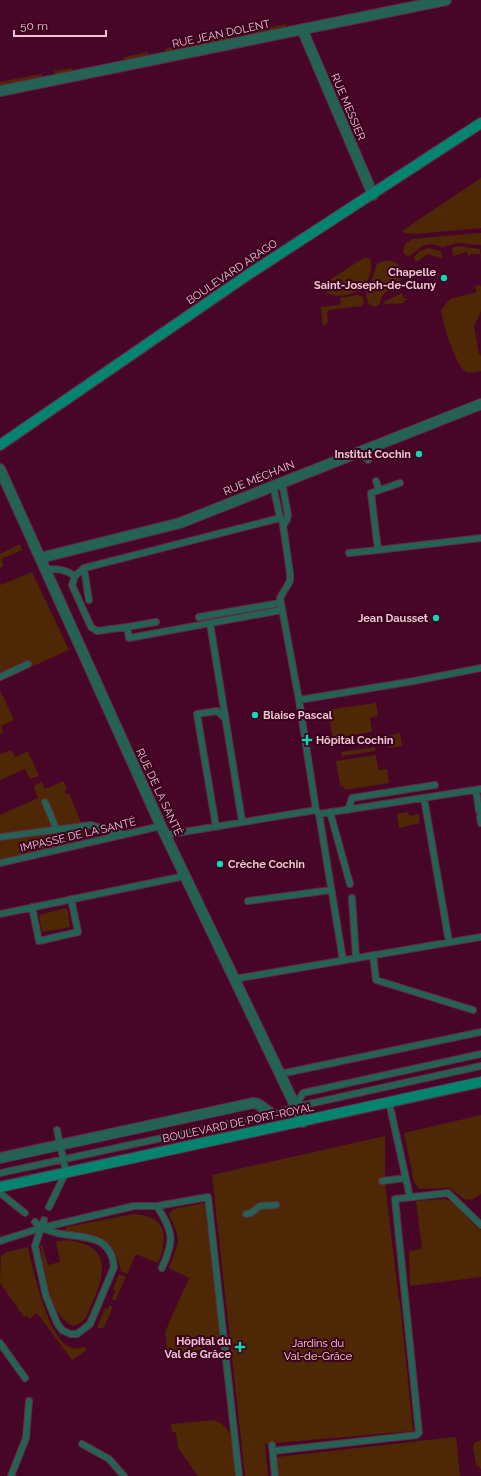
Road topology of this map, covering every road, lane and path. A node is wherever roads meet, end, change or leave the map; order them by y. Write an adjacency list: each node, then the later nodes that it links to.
1 (446, 0): 2 (street, RUE JEAN DOLENT)
2 (302, 29): 3 (street, RUE JEAN DOLENT); 5 (street, RUE MESSIER)
3 (0, 91)
4 (481, 123): 5 (main road, BOULEVARD ARAGO)
5 (373, 195): 7 (main road, BOULEVARD ARAGO)
6 (481, 404): 8 (street, RUE MÉCHAIN)
7 (0, 445)
8 (364, 450): 9 (lane); 13 (street, RUE MÉCHAIN)
9 (368, 460)
10 (0, 469): 20 (street, RUE DE LA SANTÉ)
11 (376, 481): 14 (lane)
12 (400, 483): 14 (lane)
13 (277, 484): 15 (lane); 16 (lane); 20 (street, RUE MÉCHAIN)
14 (379, 490): 18 (lane)
15 (280, 518): 16 (lane); 21 (lane)
16 (283, 525): 25 (lane)
17 (481, 538): 18 (lane)
18 (378, 550): 19 (lane)
19 (349, 553)
20 (40, 558): 22 (street, RUE DE LA SANTÉ)
21 (84, 568): 23 (lane); 24 (lane)
22 (45, 569): 23 (lane); 47 (street, RUE DE LA SANTÉ)
23 (75, 576): 30 (lane)
24 (90, 600)
25 (280, 603): 26 (lane); 27 (lane)
26 (282, 610): 29 (lane); 34 (lane)
27 (199, 617)
28 (156, 622): 30 (lane)
29 (210, 623): 30 (lane); 35 (lane)
30 (127, 627)
31 (28, 664): 33 (lane)
32 (481, 668): 34 (lane)
33 (0, 677)
34 (299, 700): 41 (lane)
35 (226, 718): 44 (lane); 45 (lane)
36 (435, 785): 40 (lane)
37 (478, 790): 38 (lane, IMPASSE DE LA SANTÉ); 43 (lane)
38 (424, 798): 40 (lane, IMPASSE DE LA SANTÉ); 60 (lane)
39 (45, 802): 46 (lane)
40 (348, 810): 42 (lane, IMPASSE DE LA SANTÉ)
41 (318, 812): 42 (lane, IMPASSE DE LA SANTÉ); 44 (lane, IMPASSE DE LA SANTÉ); 53 (lane)
42 (330, 812): 52 (lane)
43 (480, 817)
44 (242, 821): 45 (lane, IMPASSE DE LA SANTÉ)
45 (216, 827): 47 (lane, IMPASSE DE LA SANTÉ)
46 (57, 830): 48 (lane); 49 (lane)
47 (163, 831): 48 (lane, IMPASSE DE LA SANTÉ); 51 (street, RUE DE LA SANTÉ)
48 (124, 834): 50 (lane, IMPASSE DE LA SANTÉ)
49 (0, 838)
50 (0, 863)
51 (185, 876): 55 (lane); 64 (street, RUE DE LA SANTÉ)
52 (350, 884)
53 (331, 890): 56 (lane); 63 (lane)
54 (352, 898): 62 (lane)
55 (71, 899): 57 (lane); 57 (lane)
56 (248, 901)
57 (32, 908): 58 (lane)
58 (0, 914)
59 (481, 937): 60 (lane)
60 (449, 942): 61 (lane)
61 (373, 955): 62 (lane); 65 (lane)
62 (356, 958): 63 (lane)
63 (342, 960): 64 (lane)
64 (234, 979): 69 (street, RUE DE LA SANTÉ)
65 (473, 1010)
66 (481, 1032): 69 (lane)
67 (481, 1054): 72 (lane, BOULEVARD DE PORT-ROYAL)
68 (481, 1066): 72 (lane, BOULEVARD DE PORT-ROYAL)
69 (280, 1074): 72 (street, RUE DE LA SANTÉ)
70 (481, 1082): 71 (main road, BOULEVARD DE PORT-ROYAL)
71 (389, 1102): 74 (main road, BOULEVARD DE PORT-ROYAL); 81 (lane)
72 (295, 1106): 73 (lane, BOULEVARD DE PORT-ROYAL); 74 (street, RUE DE LA SANTÉ)
73 (272, 1114): 76 (street, BOULEVARD DE PORT-ROYAL); 78 (lane, BOULEVARD DE PORT-ROYAL)
74 (303, 1122): 79 (main road, BOULEVARD DE PORT-ROYAL)
75 (57, 1130): 76 (lane)
76 (60, 1145): 77 (street, BOULEVARD DE PORT-ROYAL); 78 (lane)
77 (0, 1158)
78 (63, 1159): 79 (lane); 80 (lane, BOULEVARD DE PORT-ROYAL)
79 (66, 1172): 83 (main road, BOULEVARD DE PORT-ROYAL); 88 (lane)
80 (0, 1173)
81 (405, 1178): 82 (lane); 85 (lane)
82 (382, 1180)
83 (0, 1186)
84 (0, 1193): 89 (lane)
85 (410, 1197): 93 (lane); 104 (lane)
86 (276, 1205): 90 (lane)
87 (157, 1206): 94 (lane); 96 (lane); 103 (lane)
88 (49, 1207)
89 (25, 1213)
90 (246, 1214)
91 (44, 1220): 94 (lane)
92 (35, 1222): 94 (lane)
93 (481, 1225)
94 (41, 1228): 94 (lane); 95 (lane)
95 (0, 1241)
96 (162, 1268)
97 (0, 1343): 98 (lane)
98 (25, 1378)
99 (29, 1401): 101 (lane)
100 (82, 1444): 102 (lane)
101 (11, 1476)
102 (124, 1476)
103 (239, 1476)
104 (275, 1476)

